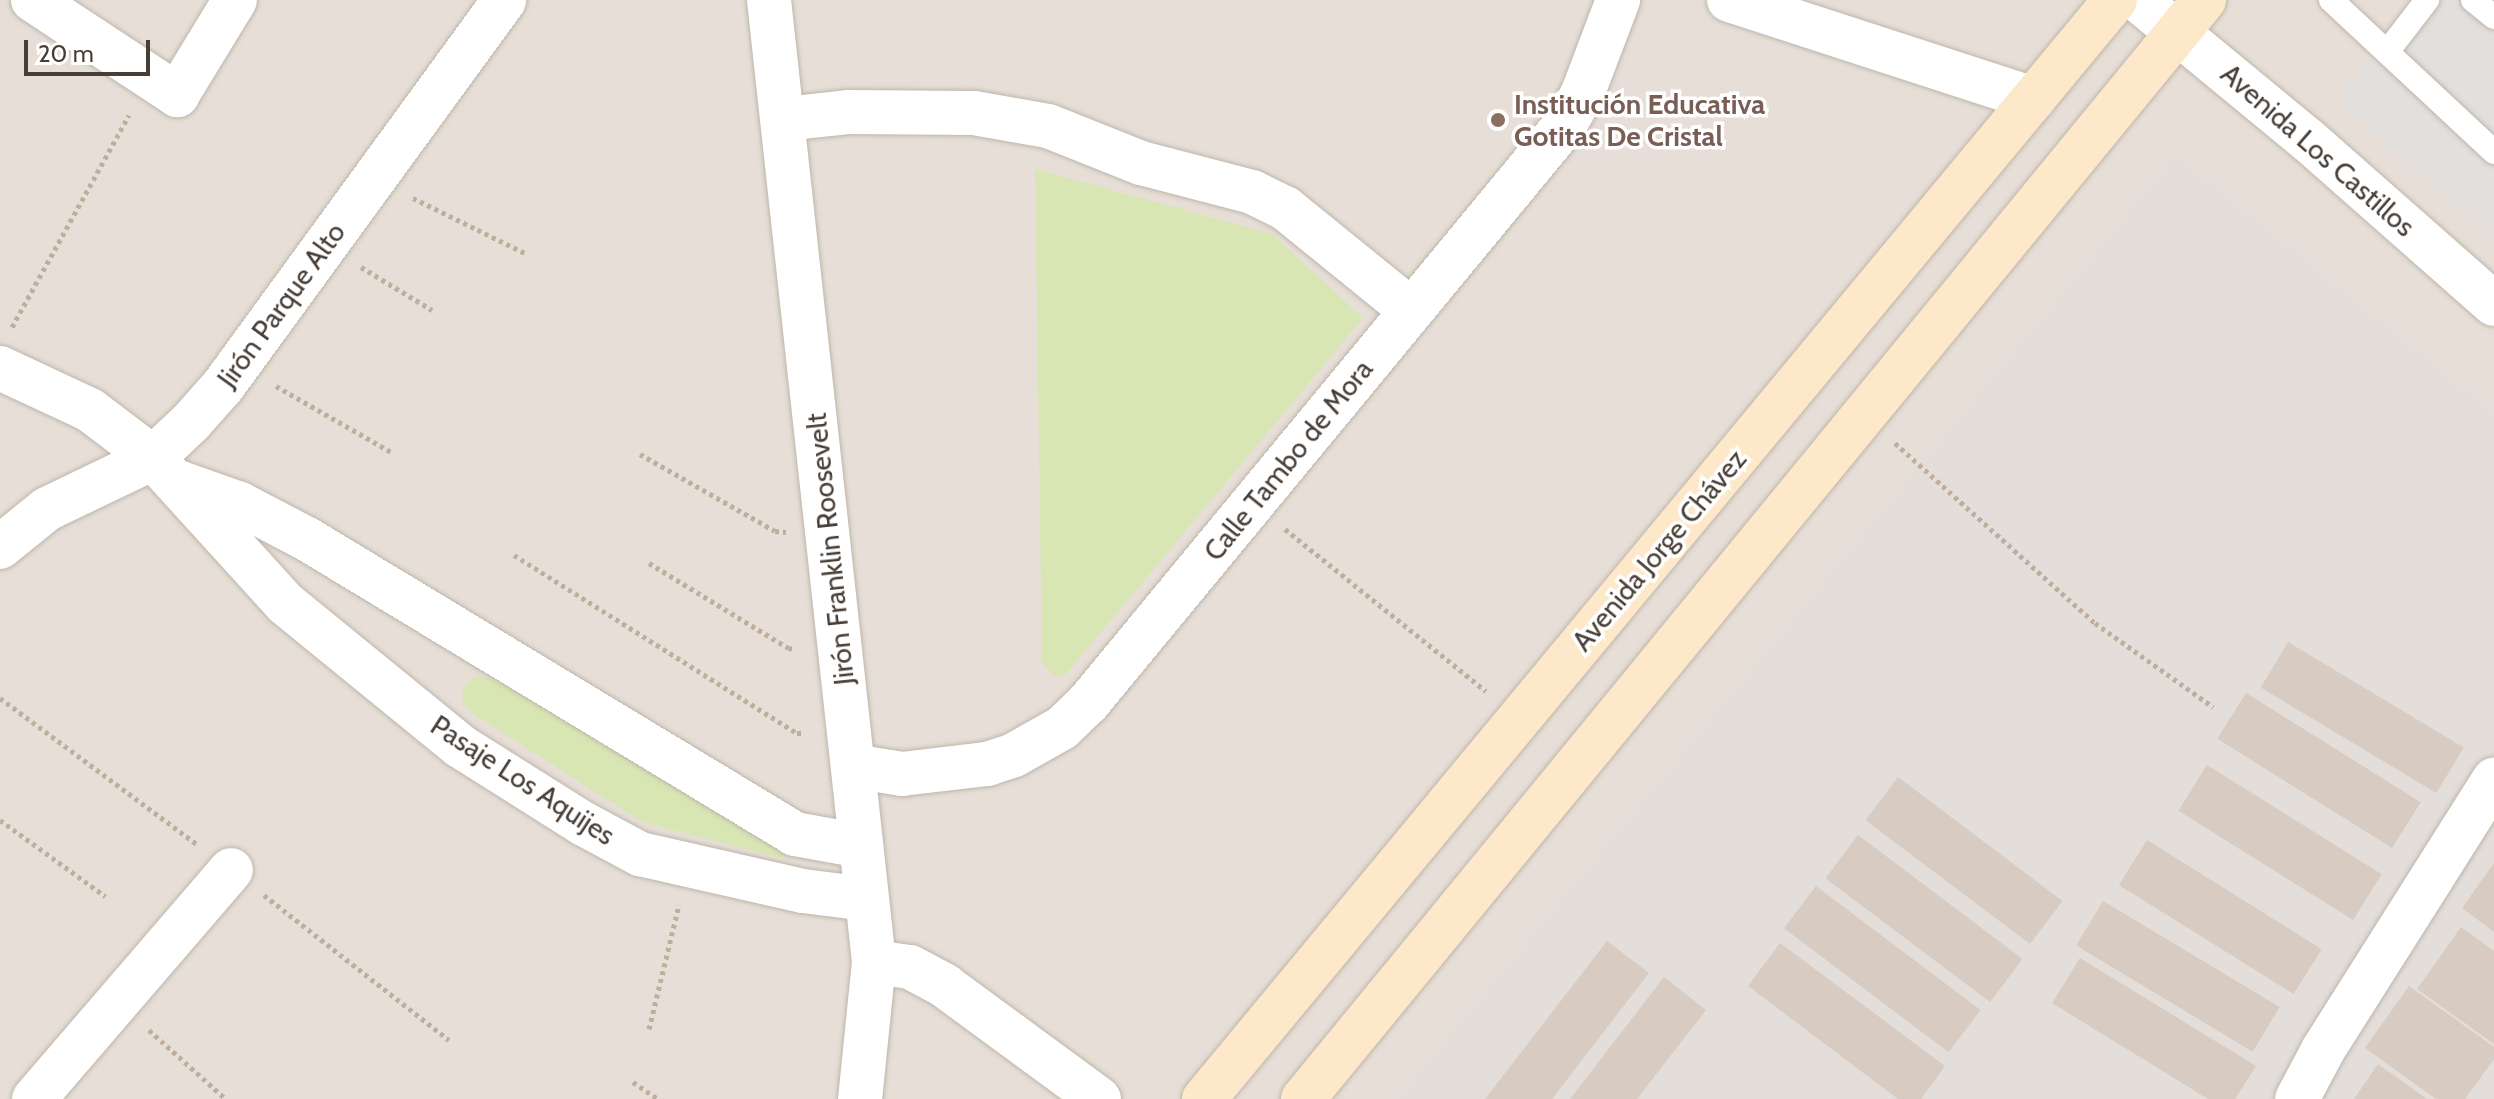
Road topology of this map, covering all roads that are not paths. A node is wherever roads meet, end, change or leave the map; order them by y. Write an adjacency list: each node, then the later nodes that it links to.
1 (33, 0): 2 (street)
2 (235, 0)
3 (504, 0): 21 (street, Jirón Parque Alto)
4 (769, 0): 16 (street, Jirón Franklin Roosevelt)
5 (1618, 0): 19 (street, Calle Tambo de Mora)
6 (1729, 0): 15 (street)
7 (2115, 0): 15 (main road, Avenida Jorge Chávez)
8 (2138, 0): 12 (street, Avenida Los Castillos)
9 (2331, 0): 14 (lane)
10 (2427, 0): 14 (lane)
11 (2473, 0): 13 (lane)
12 (2192, 15): 18 (street, Avenida Los Castillos); 33 (main road)
13 (2494, 17)
14 (2387, 52): 17 (lane)
15 (2033, 99): 32 (main road, Avenida Jorge Chávez)
16 (784, 119): 19 (street); 23 (street, Jirón Franklin Roosevelt)
17 (2494, 152)
18 (2494, 304)
19 (1411, 310): 23 (street, Calle Tambo de Mora)
20 (4, 352): 21 (street, Pasaje Los Aquijes)
21 (162, 469): 22 (street, Jirón Parque Alto); 25 (street, Pasaje Los Aquijes); 27 (street, Pasaje Los Aquijes)
22 (0, 547)
23 (851, 751): 25 (street, Jirón Franklin Roosevelt)
24 (2494, 780): 34 (street)
25 (861, 846): 27 (street, Jirón Franklin Roosevelt)
26 (231, 870): 29 (street)
27 (866, 899): 28 (street, Jirón Franklin Roosevelt)
28 (874, 962): 30 (street, Jirón Franklin Roosevelt); 31 (street)
29 (34, 1099)
30 (860, 1099)
31 (1099, 1099)
32 (1204, 1099)
33 (1303, 1099)
34 (2297, 1099)

